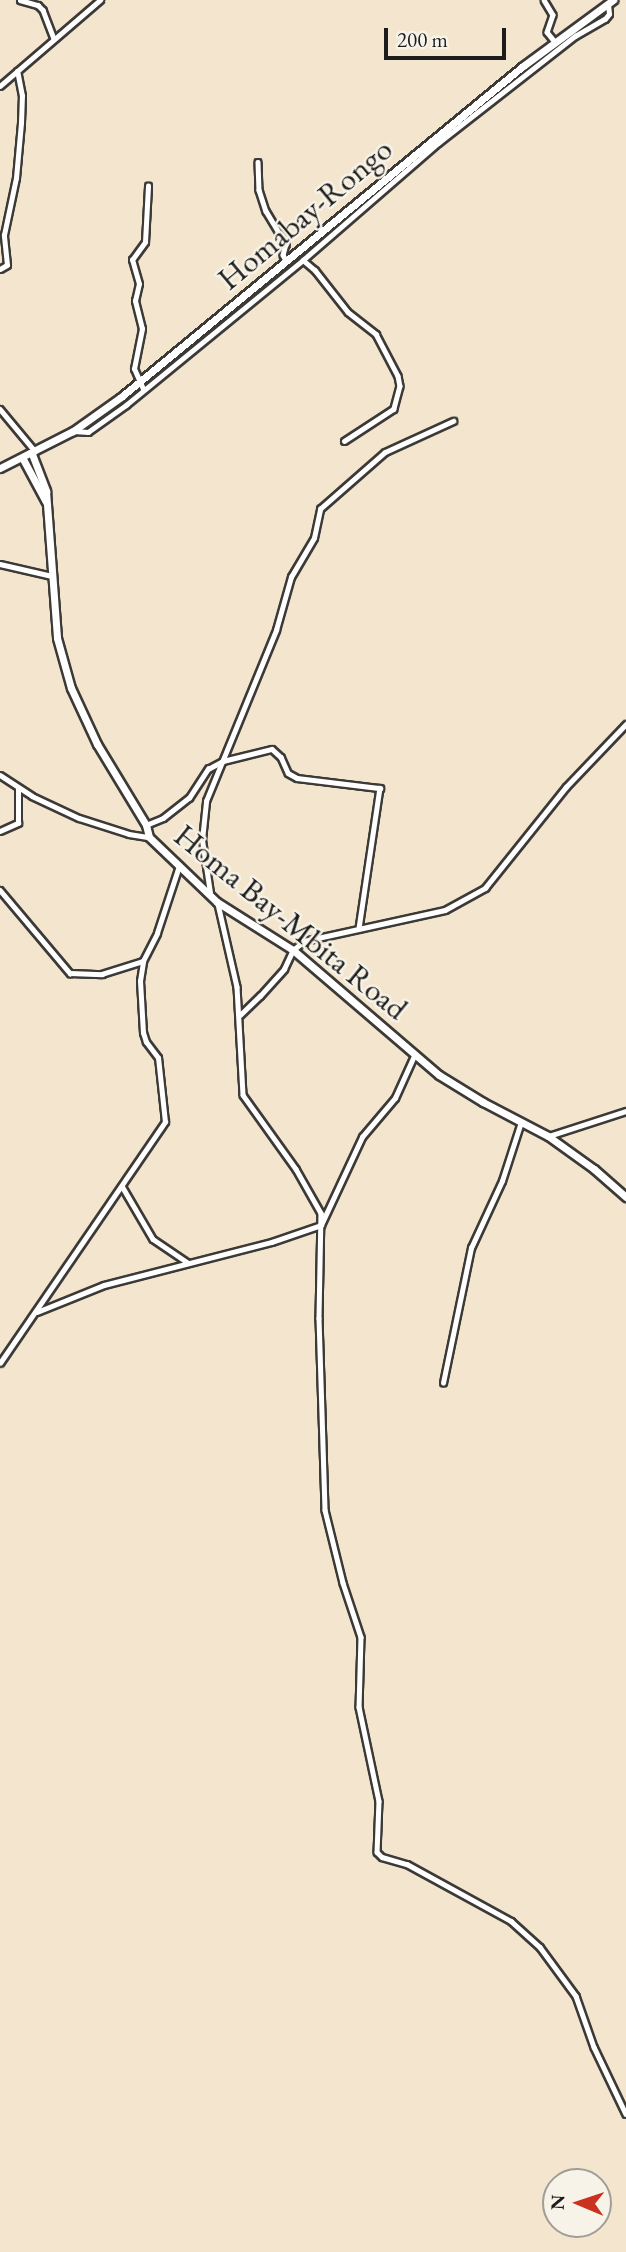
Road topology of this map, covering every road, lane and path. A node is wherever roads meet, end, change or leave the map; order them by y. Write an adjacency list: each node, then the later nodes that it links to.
1 (20, 0): 5 (street)
2 (100, 0): 5 (street)
3 (544, 0): 6 (street)
4 (611, 2): 6 (highway, Homabay-Rongo); 9 (street)
5 (54, 38): 7 (street)
6 (555, 42): 9 (highway, Homabay-Rongo)
7 (18, 71): 8 (street); 14 (street)
8 (0, 86)
9 (482, 104): 12 (highway, Homabay-Rongo); 13 (street)
10 (258, 162): 12 (street)
11 (148, 186): 17 (street)
12 (286, 260): 15 (highway, Homabay-Rongo)
13 (303, 260): 16 (street); 20 (street)
14 (0, 269)
15 (212, 322): 16 (street); 17 (highway, Homabay-Rongo)
16 (218, 329): 17 (street)
17 (141, 386): 21 (highway, Homabay-Rongo)
18 (0, 408): 21 (street)
19 (453, 421): 28 (street)
20 (345, 441)
21 (34, 453): 22 (highway, Homabay-Rongo); 24 (highway, Homa Bay-Mbita Road)
22 (23, 459): 23 (highway, Homabay-Rongo); 24 (highway, Homa Bay-Mbita Road)
23 (0, 468)
24 (46, 503): 26 (highway, Homa Bay-Mbita Road)
25 (0, 564): 26 (street)
26 (52, 576): 31 (highway, Homa Bay-Mbita Road)
27 (626, 724): 38 (street)
28 (223, 761): 31 (street); 36 (street); 38 (street)
29 (0, 775): 30 (street)
30 (18, 788): 32 (street); 33 (street)
31 (146, 825): 33 (highway, Homa Bay-Mbita Road)
32 (0, 831)
33 (149, 837): 34 (highway, Homa Bay-Mbita Road)
34 (179, 866): 36 (highway, Homa Bay-Mbita Road); 40 (street)
35 (0, 890): 40 (street)
36 (210, 894): 37 (highway, Homa Bay-Mbita Road)
37 (217, 902): 39 (highway, Homa Bay-Mbita Road); 41 (street)
38 (359, 929): 39 (street)
39 (293, 950): 41 (street); 42 (highway, Homa Bay-Mbita Road)
40 (143, 961): 46 (street)
41 (239, 1016): 48 (street)
42 (414, 1056): 44 (highway, Homa Bay-Mbita Road); 48 (street)
43 (626, 1111): 45 (street)
44 (521, 1122): 45 (highway, Homa Bay-Mbita Road); 52 (street)
45 (548, 1136): 47 (highway, Homa Bay-Mbita Road)
46 (122, 1186): 49 (street); 50 (street)
47 (626, 1197)
48 (321, 1225): 49 (street); 53 (street)
49 (188, 1263): 50 (street)
50 (36, 1313): 51 (street)
51 (0, 1363)
52 (443, 1383)
53 (626, 2115)

